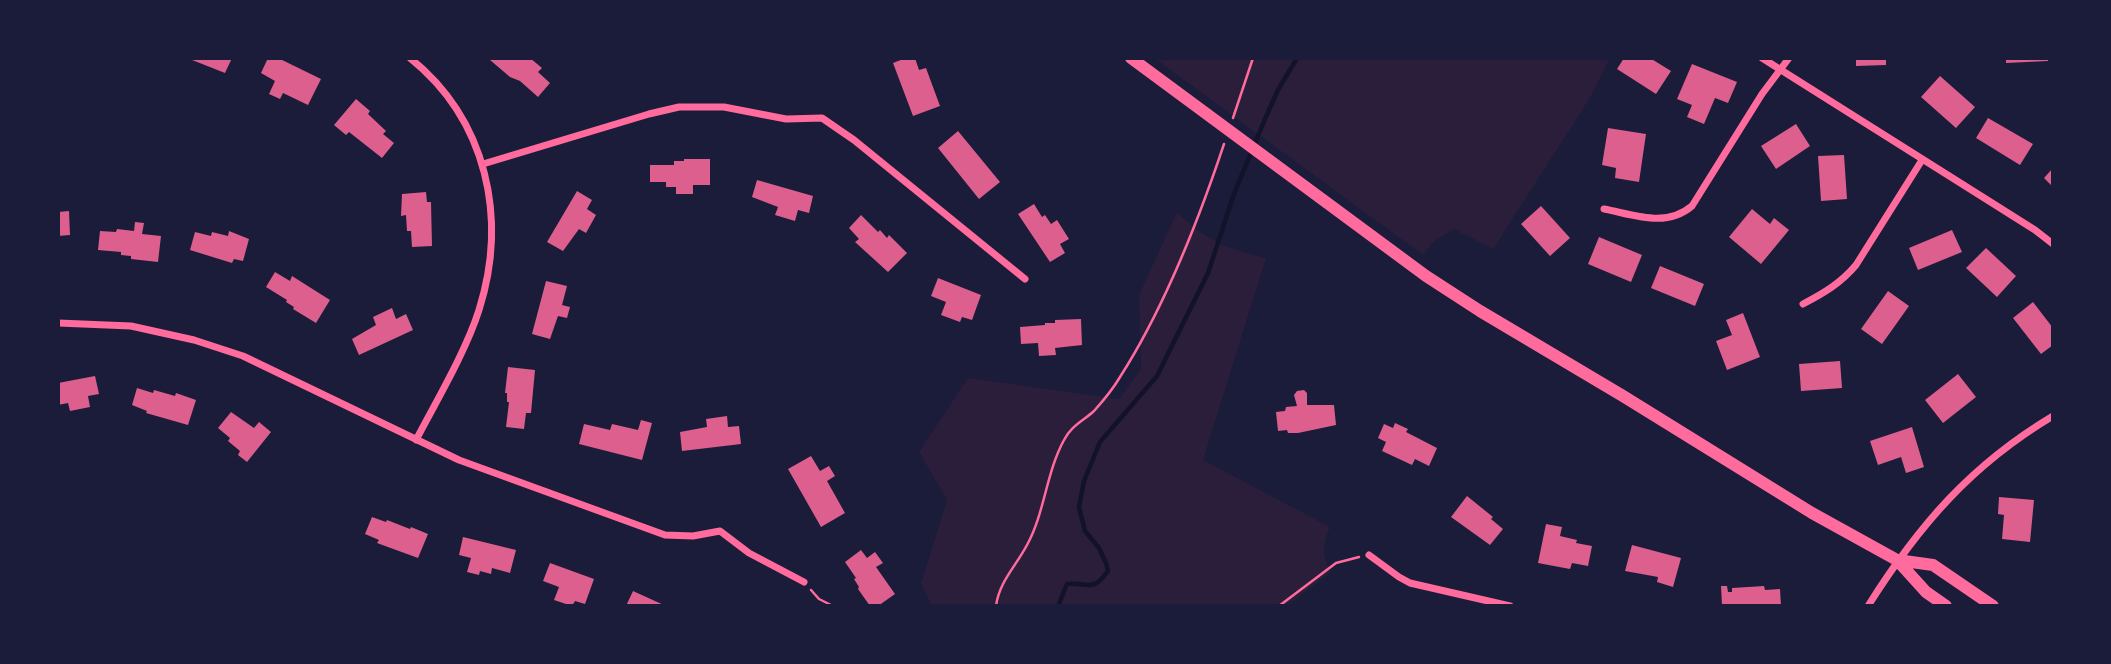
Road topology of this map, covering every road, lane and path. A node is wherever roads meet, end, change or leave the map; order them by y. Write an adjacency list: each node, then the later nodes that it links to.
1 (410, 58): 10 (street)
2 (1131, 58): 19 (main road)
3 (1253, 58): 7 (path)
4 (1762, 58): 6 (street)
5 (1789, 58): 6 (street)
6 (1780, 69): 9 (street); 11 (street)
7 (1233, 118)
8 (1225, 142): 22 (path)
9 (1922, 160): 12 (street); 14 (street)
10 (483, 164): 13 (street); 17 (street)
11 (1604, 209)
12 (2053, 244)
13 (1025, 279)
14 (1803, 304)
15 (58, 323): 17 (street)
16 (2053, 416): 19 (street)
17 (416, 440): 20 (street)
18 (1369, 555): 23 (path); 24 (street)
19 (1897, 560): 25 (street); 26 (main road); 27 (main road)
20 (804, 582): 21 (path)
21 (833, 606)
22 (996, 606)
23 (1279, 606)
24 (1510, 606)
25 (1868, 606)
26 (1946, 606)
27 (1993, 606)

